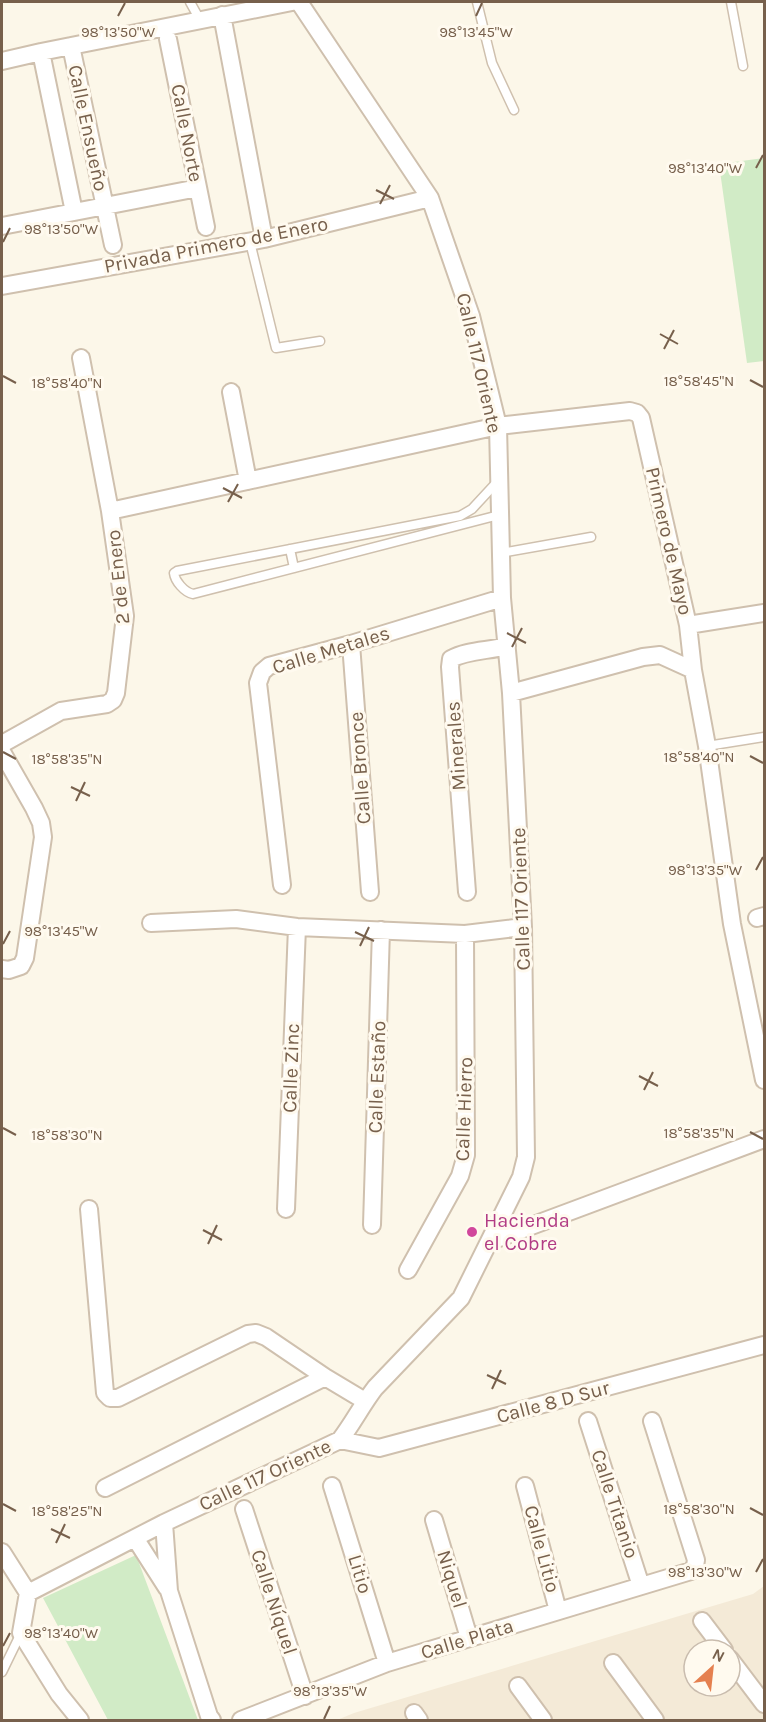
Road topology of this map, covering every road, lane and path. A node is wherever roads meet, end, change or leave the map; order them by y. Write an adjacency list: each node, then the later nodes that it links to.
1 (190, 2): 7 (lane)
2 (292, 2): 6 (street)
3 (299, 2): 15 (street, Calle 117 Oriente)
4 (477, 2): 13 (lane)
5 (731, 2): 12 (lane)
6 (222, 15): 7 (street); 20 (street)
7 (200, 20): 9 (street)
8 (168, 39): 14 (street, Calle Norte)
9 (71, 46): 10 (street); 16 (street, Calle Ensueño)
10 (40, 52): 11 (street); 17 (street, Calle Ensueño)
11 (2, 61)
12 (743, 66)
13 (514, 110)
14 (198, 188): 16 (street); 19 (street, Calle Norte)
15 (430, 198): 20 (street, Privada Primero de Enero); 26 (street, Calle 117 Oriente)
16 (105, 206): 17 (street); 21 (street, Calle Ensueño)
17 (74, 212): 18 (street)
18 (2, 226)
19 (206, 227)
20 (257, 240): 22 (street, Privada Primero de Enero); 23 (lane)
21 (113, 245)
22 (2, 286)
23 (320, 341)
24 (81, 358): 29 (street)
25 (231, 392): 28 (street)
26 (498, 426): 27 (street, Calle 117 Oriente); 28 (street); 39 (street, Primero de Mayo)
27 (498, 480): 30 (street, Calle 117 Oriente); 31 (lane)
28 (248, 481): 29 (street)
29 (110, 511): 45 (street, 2 de Enero)
30 (499, 515): 33 (lane); 35 (street, Calle 117 Oriente)
31 (386, 530): 33 (lane); 34 (lane)
32 (591, 537): 35 (lane)
33 (388, 544): 36 (lane)
34 (290, 549): 36 (lane); 36 (lane)
35 (501, 553): 37 (street, Calle 117 Oriente)
36 (294, 568)
37 (502, 598): 40 (street, Calle Metales); 41 (street, Calle 117 Oriente)
38 (765, 613): 39 (street)
39 (688, 625): 42 (street, Primero de Mayo)
40 (351, 644): 48 (street, Calle Metales); 49 (street, Calle Bronce)
41 (507, 646): 43 (street, Calle 117 Oriente); 50 (street, Minerales)
42 (693, 670): 43 (street); 46 (street, Primero de Mayo)
43 (511, 693): 53 (street, Calle 117 Oriente)
44 (765, 737): 46 (lane)
45 (2, 744)
46 (706, 746): 57 (street, Primero de Mayo)
47 (2, 752): 56 (street)
48 (282, 885)
49 (370, 892)
50 (467, 892)
51 (152, 923): 52 (street)
52 (297, 927): 54 (street); 60 (street, Calle Zinc)
53 (523, 927): 55 (street); 62 (street, Calle 117 Oriente)
54 (381, 930): 55 (street); 61 (street, Calle Estaño)
55 (465, 934): 63 (street, Calle Hierro)
56 (2, 969)
57 (763, 1069)
58 (765, 1139): 62 (street)
59 (89, 1209): 65 (street)
60 (286, 1209)
61 (372, 1225)
62 (491, 1241): 66 (street, Calle 117 Oriente)
63 (408, 1270)
64 (765, 1345): 69 (street, Calle 8 D Sur)
65 (325, 1377): 66 (street); 72 (street)
66 (365, 1401): 69 (street, Calle 117 Oriente)
67 (588, 1421): 78 (street, Calle Titanio)
68 (652, 1421): 78 (street, Calle Plata)
69 (340, 1440): 75 (street, Calle 117 Oriente)
70 (332, 1486): 86 (street, Litio)
71 (525, 1486): 81 (street, Calle Litio)
72 (105, 1488)
73 (243, 1509): 91 (street, Calle Níquel)
74 (434, 1520): 84 (street, Niquel)
75 (164, 1523): 76 (street, Calle 117 Oriente); 79 (street)
76 (135, 1538): 79 (street); 80 (street, Calle 117 Oriente)
77 (4, 1561): 80 (street)
78 (641, 1586): 81 (street, Calle Plata)
79 (168, 1591): 94 (street)
80 (28, 1593): 83 (street)
81 (558, 1611): 84 (street, Calle Plata)
82 (702, 1621): 85 (street)
83 (21, 1633): 88 (lane); 93 (street)
84 (469, 1638): 86 (street, Calle Plata)
85 (715, 1638)
86 (387, 1663): 91 (street, Calle Plata)
87 (612, 1663): 97 (street)
88 (2, 1672)
89 (742, 1674): 92 (street)
90 (518, 1686): 96 (street)
91 (304, 1696): 95 (street, Calle Plata)
92 (765, 1704)
93 (80, 1720)
94 (212, 1720)
95 (241, 1720)
96 (543, 1720)
97 (655, 1720)

